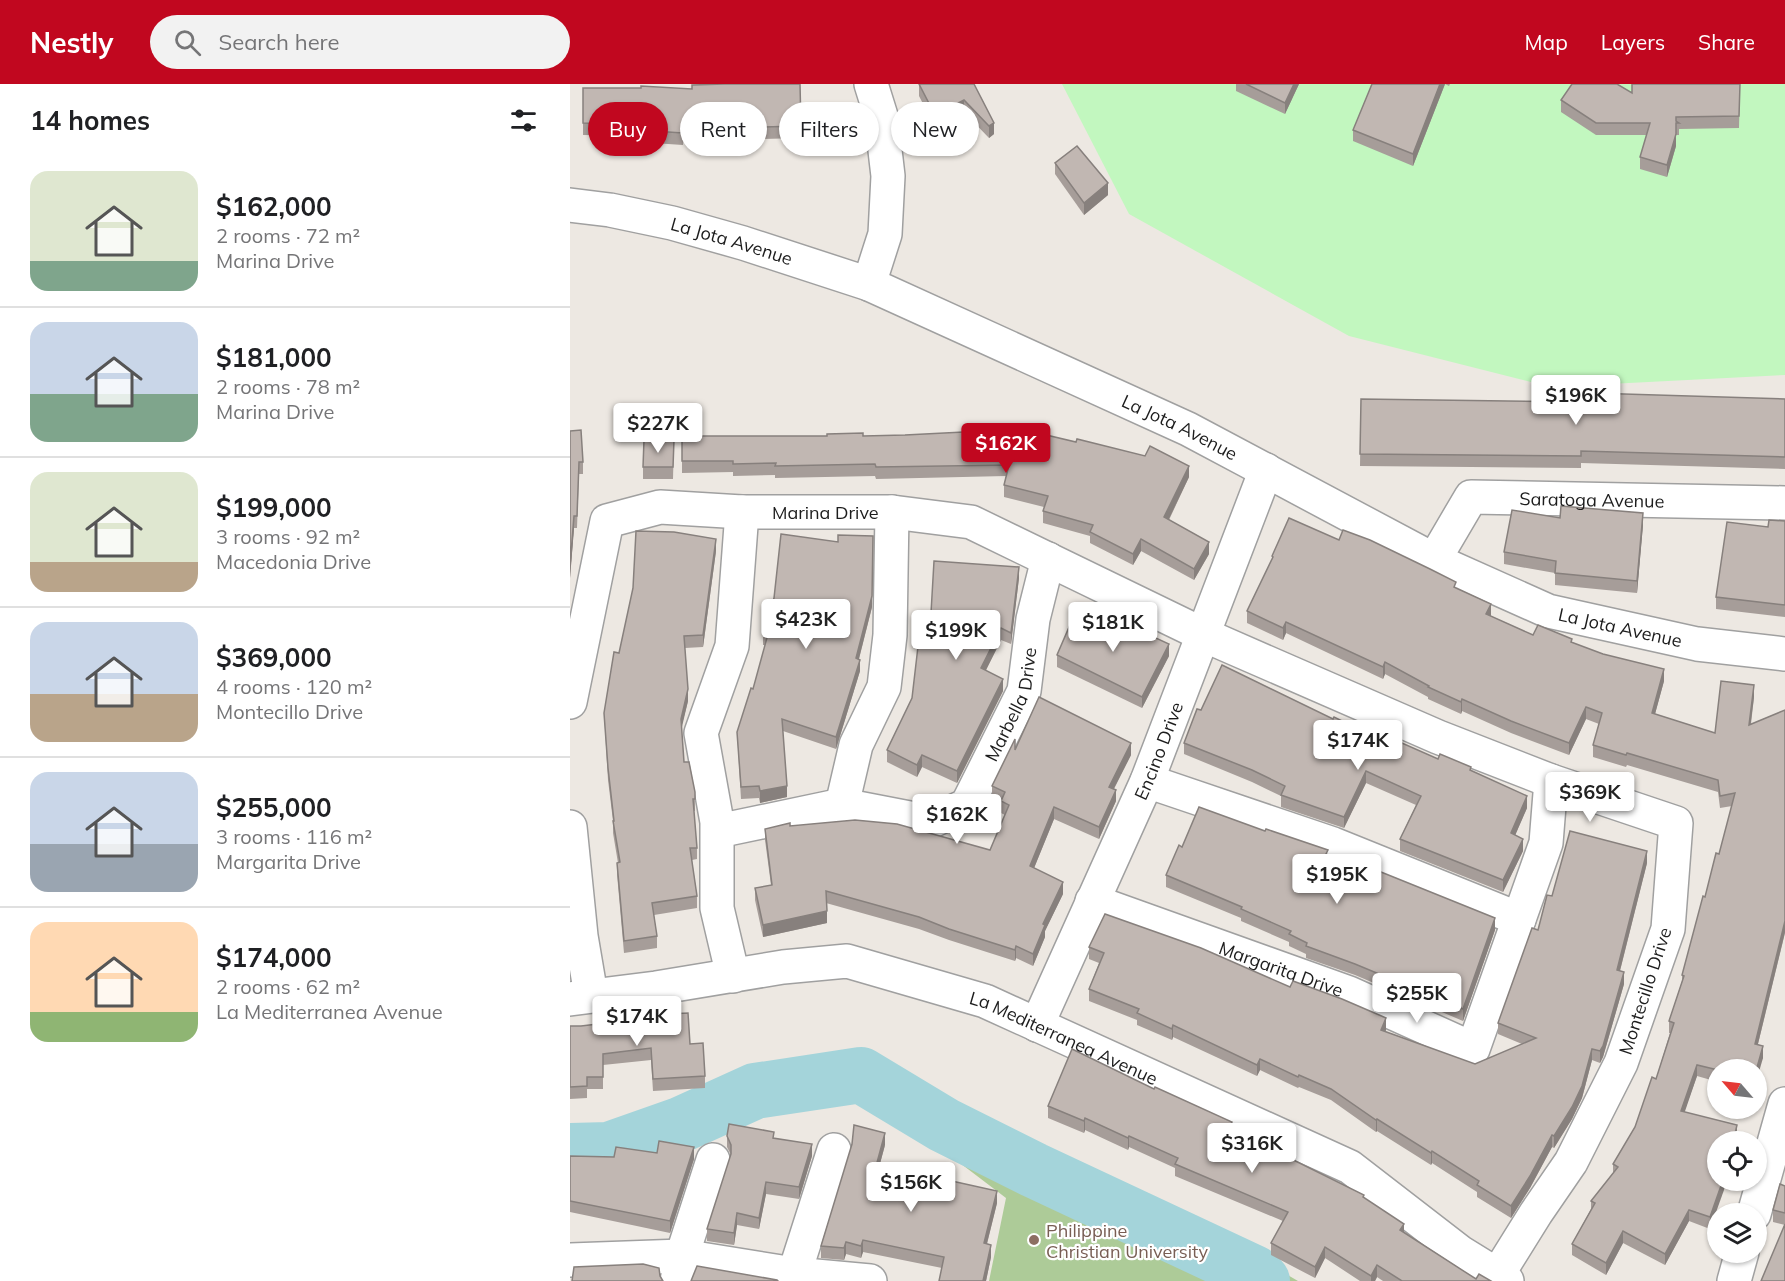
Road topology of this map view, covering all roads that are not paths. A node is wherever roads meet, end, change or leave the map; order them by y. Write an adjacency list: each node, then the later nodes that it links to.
1 (871, 84): 3 (street)
2 (570, 205): 3 (street, La Jota Avenue)
3 (869, 284): 4 (street, La Jota Avenue)
4 (1266, 470): 9 (street, La Jota Avenue); 10 (street, Encino Drive)
5 (1785, 503): 9 (street, Saratoga Avenue)
6 (742, 512): 7 (street, Marina Drive); 12 (street, Marina Drive); 17 (street)
7 (892, 512): 8 (street, Marina Drive); 15 (street)
8 (1048, 559): 10 (street, Marina Drive); 15 (street, Marbella Drive)
9 (1434, 560): 11 (street, La Jota Avenue)
10 (1204, 634): 13 (street, Encino Drive); 14 (street, Montecillo Drive)
11 (1785, 654)
12 (570, 702)
13 (1147, 781): 18 (street, Encino Drive); 19 (street)
14 (1551, 781): 19 (street, Margarita Drive); 31 (street, Montecillo Drive)
15 (842, 805): 17 (street, Marbella Drive)
16 (570, 827): 21 (street)
17 (718, 831): 20 (street)
18 (1092, 901): 19 (street, Margarita Drive); 22 (street, Encino Drive)
19 (1519, 919)
20 (733, 976): 21 (street, La Mediterranea Avenue); 22 (street, La Mediterranea Avenue)
21 (581, 997)
22 (1037, 1025): 31 (street, La Mediterranea Avenue)
23 (1785, 1104): 26 (street)
24 (834, 1150): 30 (street)
25 (713, 1160): 29 (street)
26 (1757, 1203)
27 (570, 1260): 29 (street)
28 (1739, 1263): 33 (street)
29 (679, 1268): 30 (street)
30 (793, 1277): 32 (street)
31 (1503, 1278)
32 (870, 1281)
33 (1734, 1281)

